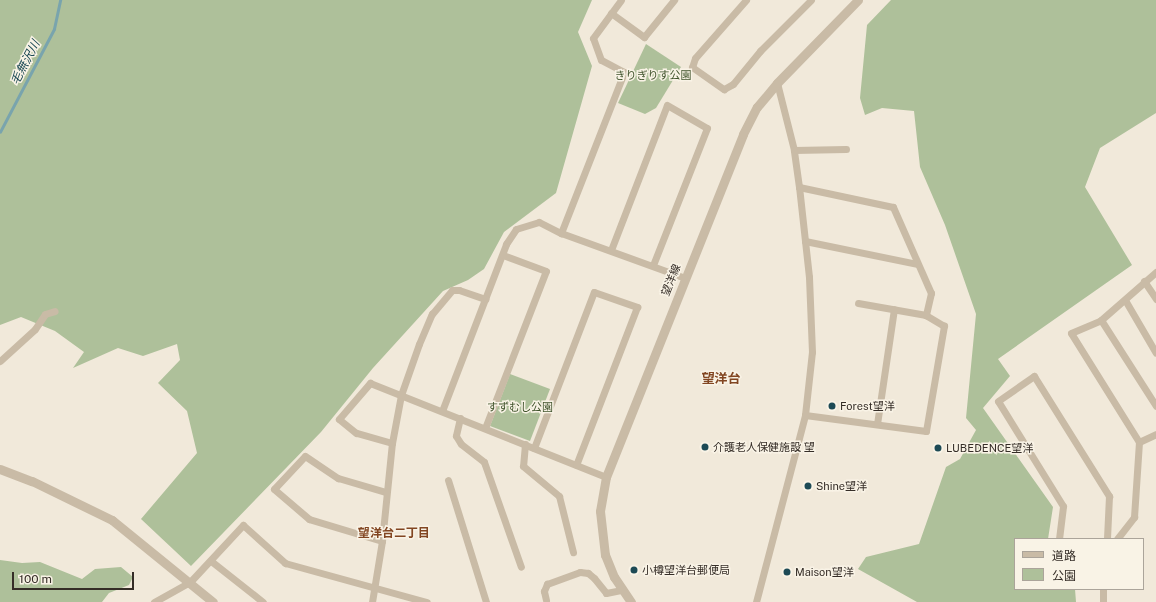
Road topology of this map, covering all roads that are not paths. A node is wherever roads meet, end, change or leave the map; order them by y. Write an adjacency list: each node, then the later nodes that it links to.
1 (621, 0): 6 (street)
2 (674, 0): 6 (street)
3 (746, 0): 4 (street)
4 (811, 0)
5 (858, 0): 7 (street, 望洋線)
6 (611, 13): 11 (street)
7 (777, 83): 9 (street); 18 (street, 望洋線)
8 (846, 149): 9 (street)
9 (794, 150): 10 (street)
10 (799, 187): 12 (street); 15 (street)
11 (561, 233): 13 (street); 14 (street)
12 (805, 241): 15 (street); 33 (street)
13 (611, 250): 16 (street); 16 (street)
14 (503, 255): 20 (street); 36 (street)
15 (917, 264): 26 (street)
16 (653, 265): 18 (street)
17 (1156, 272): 19 (street)
18 (685, 278): 44 (street, 望洋線)
19 (1144, 281): 21 (street); 22 (street)
20 (485, 299): 30 (street); 32 (street)
21 (1156, 299)
22 (1125, 300): 27 (street); 28 (street)
23 (858, 303): 24 (street)
24 (894, 309): 26 (street); 35 (street)
25 (55, 311): 29 (street)
26 (926, 315): 35 (street)
27 (1101, 320): 31 (street); 38 (street)
28 (1156, 353)
29 (0, 361)
30 (401, 395): 32 (street); 39 (street); 39 (street)
31 (1156, 406)
32 (442, 411): 34 (street)
33 (805, 415): 35 (street); 67 (street)
34 (460, 418): 36 (street); 53 (street)
35 (877, 424)
36 (485, 428): 40 (street)
37 (1156, 434): 38 (street)
38 (1139, 442): 49 (street)
39 (392, 443): 46 (street)
40 (525, 444): 41 (street); 51 (street)
41 (534, 448): 42 (street); 42 (street)
42 (576, 465): 44 (street)
43 (0, 470): 54 (street)
44 (606, 477): 56 (street, 望洋線)
45 (448, 480): 65 (street)
46 (386, 492): 50 (street); 50 (street)
47 (1059, 538): 48 (street)
48 (1107, 538)
49 (1118, 538)
50 (382, 541): 55 (street)
51 (573, 552)
52 (211, 561): 54 (street); 55 (street); 62 (street)
53 (521, 567)
54 (190, 582): 58 (street); 61 (street)
55 (376, 589): 63 (street); 64 (street)
56 (621, 590): 59 (street); 66 (street, 望洋線)
57 (1103, 590): 68 (street)
58 (167, 599): 60 (street)
59 (546, 600)
60 (154, 602)
61 (213, 602)
62 (263, 602)
63 (372, 602)
64 (427, 602)
65 (486, 602)
66 (631, 602)
67 (756, 602)
68 (1103, 602)

